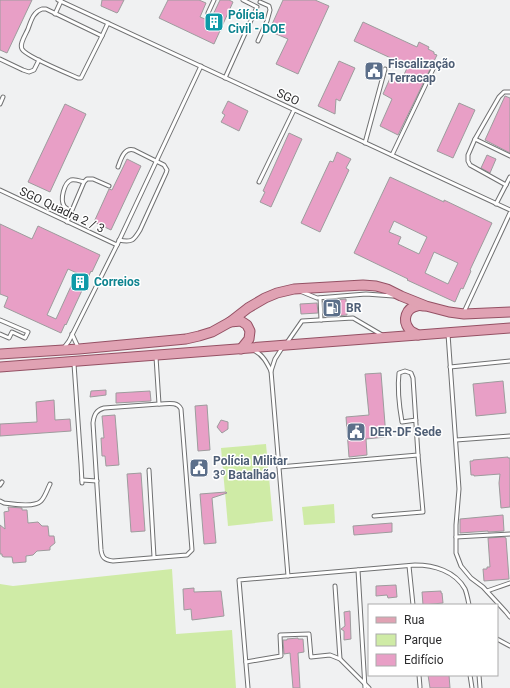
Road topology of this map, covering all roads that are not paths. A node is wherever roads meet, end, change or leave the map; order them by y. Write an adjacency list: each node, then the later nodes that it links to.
1 (214, 0): 6 (lane)
2 (243, 0): 5 (lane)
3 (60, 1): 7 (lane); 8 (lane, SGO)
4 (260, 1): 5 (lane); 10 (lane)
5 (256, 7): 16 (lane)
6 (208, 12)
7 (55, 14): 9 (lane); 12 (lane)
8 (108, 23): 9 (lane); 14 (lane, SGO)
9 (102, 36): 12 (lane)
10 (258, 41)
11 (0, 59): 12 (lane)
12 (39, 60)
13 (435, 65): 23 (lane)
14 (201, 66): 16 (lane, SGO); 25 (lane)
15 (385, 69): 22 (lane)
16 (225, 78): 20 (lane, SGO)
17 (510, 92): 21 (lane)
18 (3, 97): 19 (lane)
19 (0, 104)
20 (294, 110): 22 (lane, SGO); 29 (lane)
21 (475, 139): 24 (lane); 30 (lane)
22 (365, 143): 23 (lane, SGO)
23 (392, 155): 33 (lane, SGO)
24 (510, 156)
25 (156, 160): 26 (lane); 37 (lane); 37 (lane)
26 (118, 167)
27 (510, 177): 30 (lane)
28 (84, 182): 31 (lane); 34 (lane); 34 (lane)
29 (259, 182)
30 (506, 185): 33 (lane)
31 (109, 186)
32 (0, 190): 36 (lane, SGO Quadra 2 / 3)
33 (496, 204): 35 (lane, SGO)
34 (71, 212): 36 (lane)
35 (510, 212): 44 (lane)
36 (67, 222): 38 (lane, SGO Quadra 2 / 3)
37 (119, 240): 38 (lane)
38 (117, 245): 51 (lane)
39 (294, 289): 40 (main road); 41 (lane); 47 (main road)
40 (401, 296): 41 (lane); 42 (main road)
41 (320, 298): 46 (lane)
42 (426, 306): 44 (main road); 52 (main road)
43 (510, 312): 44 (main road)
44 (464, 314)
45 (0, 320): 50 (lane)
46 (321, 320): 53 (lane); 54 (lane)
47 (230, 322): 55 (main road); 57 (main road)
48 (510, 328): 49 (main road)
49 (448, 333): 52 (main road); 62 (lane)
50 (0, 334)
51 (72, 334): 56 (lane); 57 (lane)
52 (418, 335): 53 (main road)
53 (386, 338): 54 (main road)
54 (284, 345): 55 (main road); 64 (lane)
55 (245, 348): 59 (main road); 64 (lane)
56 (63, 349): 57 (main road); 58 (main road)
57 (79, 349)
58 (0, 354)
59 (156, 355): 60 (main road); 65 (lane)
60 (74, 361): 63 (main road); 72 (lane)
61 (510, 362): 62 (lane)
62 (450, 366): 68 (lane)
63 (0, 367)
64 (271, 372): 70 (lane)
65 (159, 404): 72 (lane); 78 (lane)
66 (416, 420): 66 (lane); 69 (lane)
67 (510, 436): 68 (lane)
68 (456, 440): 77 (lane)
69 (418, 455): 70 (lane); 75 (lane)
70 (279, 467): 81 (lane)
71 (149, 470): 78 (lane)
72 (97, 481): 78 (lane)
73 (50, 484): 74 (lane)
74 (0, 501)
75 (374, 516)
76 (510, 534): 77 (lane)
77 (456, 537): 84 (lane)
78 (154, 557)
79 (409, 566): 80 (lane); 85 (lane); 86 (lane)
80 (358, 570): 81 (lane); 95 (lane)
81 (288, 576): 91 (lane)
82 (510, 583): 84 (lane)
83 (335, 586): 90 (lane)
84 (487, 591): 87 (lane)
85 (412, 604)
86 (469, 604)
87 (510, 617)
88 (498, 640): 89 (lane)
89 (510, 646)
90 (340, 659): 91 (lane); 95 (lane)
91 (246, 662): 97 (lane)
92 (419, 676): 96 (lane)
93 (470, 676): 100 (lane)
94 (479, 676): 101 (lane)
95 (364, 683): 98 (lane); 99 (lane)
96 (420, 687)
97 (248, 688)
98 (365, 688)
99 (369, 688)
100 (472, 688)
101 (480, 688)

